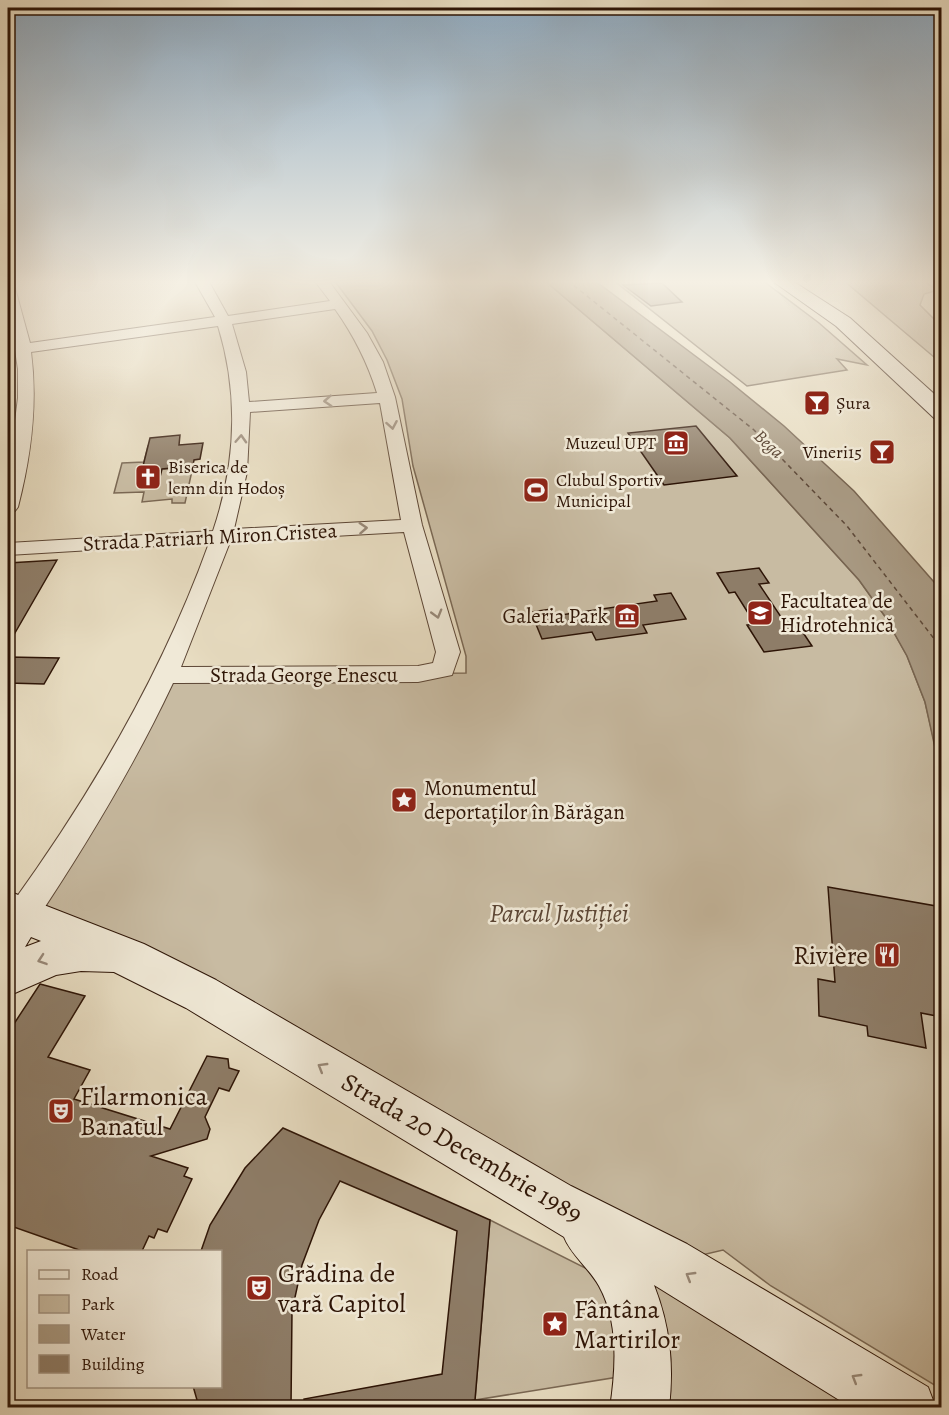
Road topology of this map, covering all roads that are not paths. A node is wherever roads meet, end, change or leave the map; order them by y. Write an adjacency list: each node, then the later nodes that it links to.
1 (21, 346): 6 (street)
2 (42, 346): 6 (street)
3 (231, 346): 8 (street)
4 (366, 346): 7 (street)
5 (870, 346): 9 (street)
6 (22, 349): 10 (street)
7 (387, 397): 8 (street, one-way to 8); 11 (street, one-way to 11)
8 (241, 408): 12 (street, one-way to 8)
9 (942, 413)
10 (8, 507)
11 (412, 525): 12 (street, Strada Patriarh Miron Cristea, one-way to 11); 14 (street, Strada George Enescu, one-way to 14)
12 (221, 537): 13 (street, Strada Patriarh Miron Cristea); 14 (street)
13 (8, 549)
14 (164, 675): 15 (street)
15 (12, 921): 16 (street, Strada 20 Decembrie 1989)
16 (140, 963): 17 (street, one-way to 17); 18 (street, Strada 20 Decembrie 1989, one-way to 16)
17 (8, 976)
18 (553, 1204): 19 (street); 20 (street, Strada 20 Decembrie 1989, one-way to 18)
19 (639, 1407)
20 (907, 1407)

